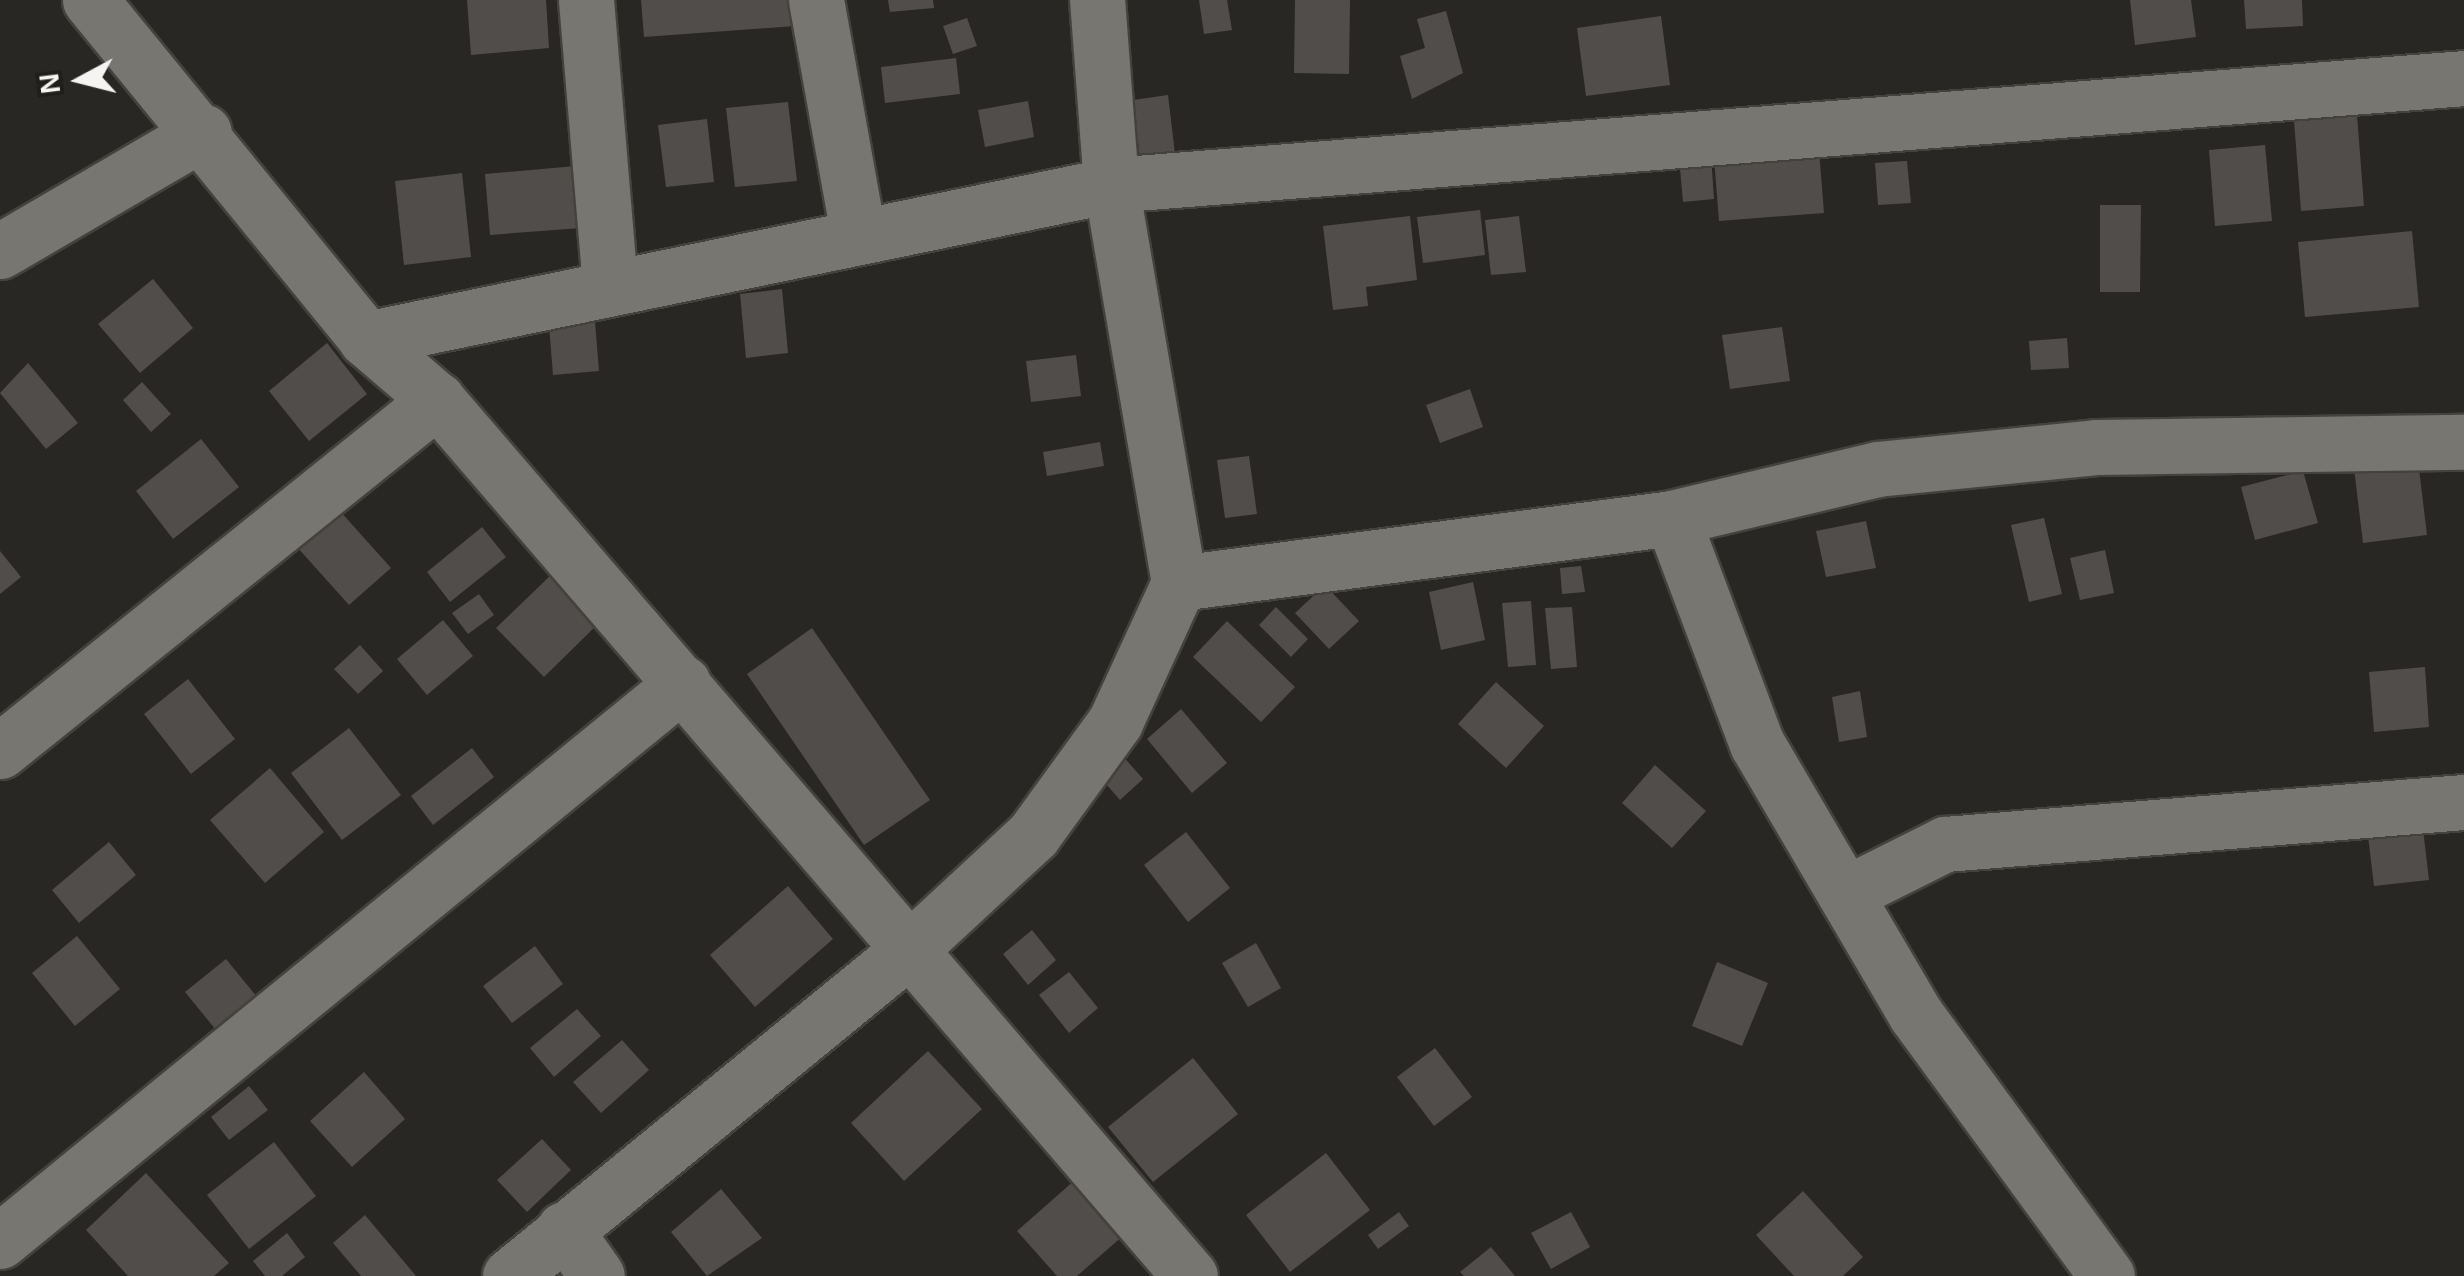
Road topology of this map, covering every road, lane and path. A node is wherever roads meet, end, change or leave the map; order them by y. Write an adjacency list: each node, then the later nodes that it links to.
1 (90, 0): 6 (street)
2 (586, 0): 10 (street)
3 (816, 0): 8 (street)
4 (1096, 0): 7 (street)
5 (2464, 78): 7 (street)
6 (204, 132): 9 (street); 11 (street)
7 (1112, 185): 8 (street); 15 (street)
8 (858, 234): 10 (street)
9 (0, 250)
10 (610, 284): 11 (street)
11 (366, 338): 12 (street)
12 (437, 400): 16 (street); 17 (street)
13 (2464, 442): 14 (street)
14 (1672, 518): 15 (street); 19 (street)
15 (1179, 583): 20 (street)
16 (683, 684): 20 (street); 22 (street)
17 (0, 750)
18 (2464, 802): 19 (street)
19 (1847, 892): 26 (street)
20 (911, 948): 21 (street); 25 (street)
21 (564, 1229): 23 (street); 24 (street)
22 (0, 1241)
23 (510, 1276)
24 (597, 1276)
25 (1190, 1276)
26 (2107, 1276)

